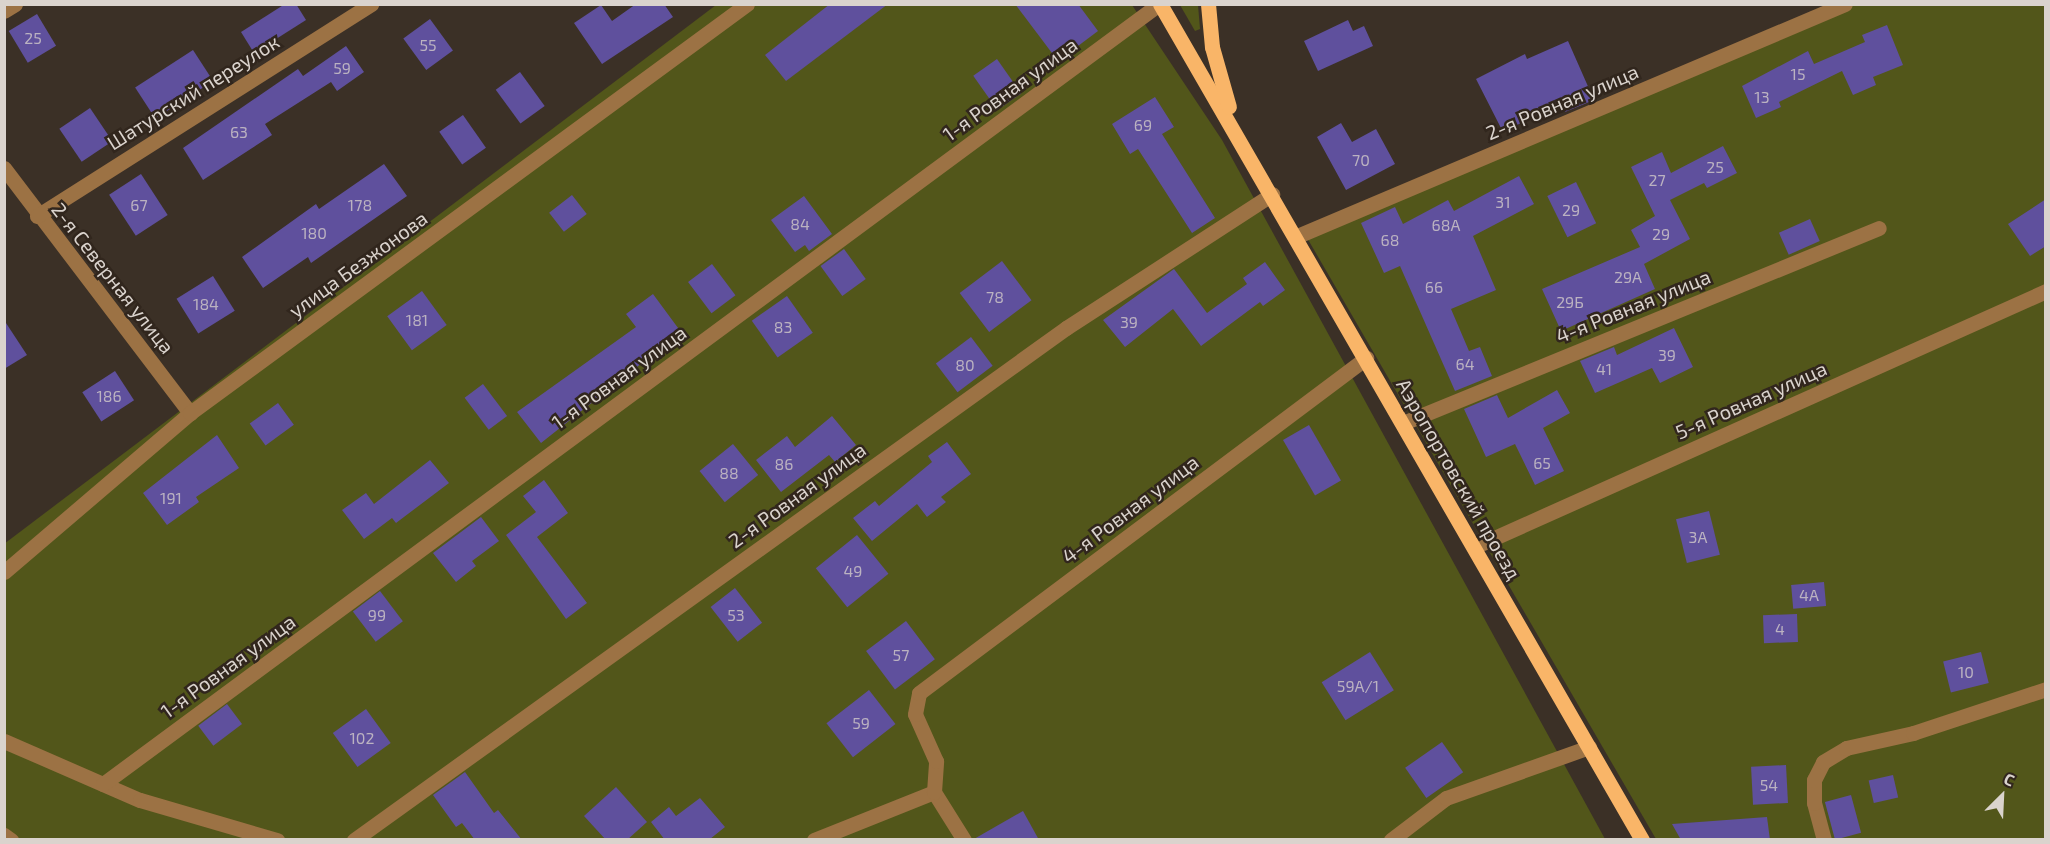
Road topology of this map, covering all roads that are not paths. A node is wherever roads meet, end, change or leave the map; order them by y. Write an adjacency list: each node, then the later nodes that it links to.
1 (15, 4): 7 (street)
2 (370, 4): 11 (street, Шатурский переулок)
3 (747, 4): 16 (street, улица Безжонова)
4 (1160, 4): 8 (main road); 23 (street, 1-я Ровная улица)
5 (1208, 4): 8 (main road)
6 (1845, 4): 13 (street, 2-я Ровная улица)
7 (4, 11)
8 (1240, 139): 10 (main road, Аэропортовский проезд)
9 (4, 168): 11 (street, 2-я Северная улица)
10 (1272, 194): 13 (main road, Аэропортовский проезд); 28 (street, 2-я Ровная улица)
11 (38, 216): 16 (street, 2-я Северная улица)
12 (1879, 228): 17 (street, 4-я Ровная улица)
13 (1295, 237): 15 (main road, Аэропортовский проезд)
14 (2046, 291): 18 (street, 5-я Ровная улица)
15 (1366, 358): 17 (main road, Аэропортовский проезд); 24 (street, 4-я Ровная улица)
16 (190, 413): 19 (street, улица Безжонова)
17 (1403, 423): 18 (main road, Аэропортовский проезд)
18 (1474, 547): 22 (main road, Аэропортовский проезд)
19 (4, 573)
20 (2046, 689): 33 (street)
21 (4, 741): 23 (street)
22 (1589, 747): 31 (street); 32 (main road, Аэропортовский проезд)
23 (103, 784): 27 (street)
24 (934, 792): 29 (street); 30 (street)
25 (4, 835): 26 (street)
26 (11, 840)
27 (277, 840)
28 (354, 840)
29 (814, 840)
30 (964, 840)
31 (1391, 840)
32 (1642, 840)
33 (1824, 840)

